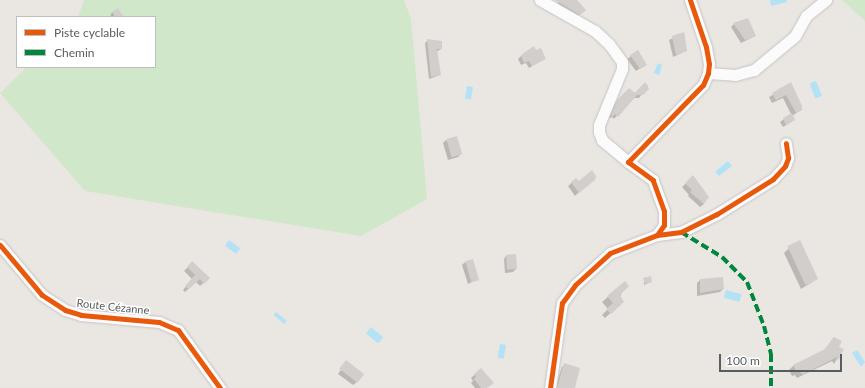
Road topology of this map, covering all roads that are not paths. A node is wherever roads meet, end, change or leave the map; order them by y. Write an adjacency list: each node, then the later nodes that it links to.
1 (540, 0): 6 (street)
2 (690, 0): 4 (street)
3 (826, 0): 4 (street)
4 (708, 73): 6 (street)
5 (786, 143): 7 (street)
6 (628, 162): 7 (street)
7 (657, 235): 10 (street)
8 (0, 245): 9 (street, Route Cézanne)
9 (220, 388)
10 (550, 388)

